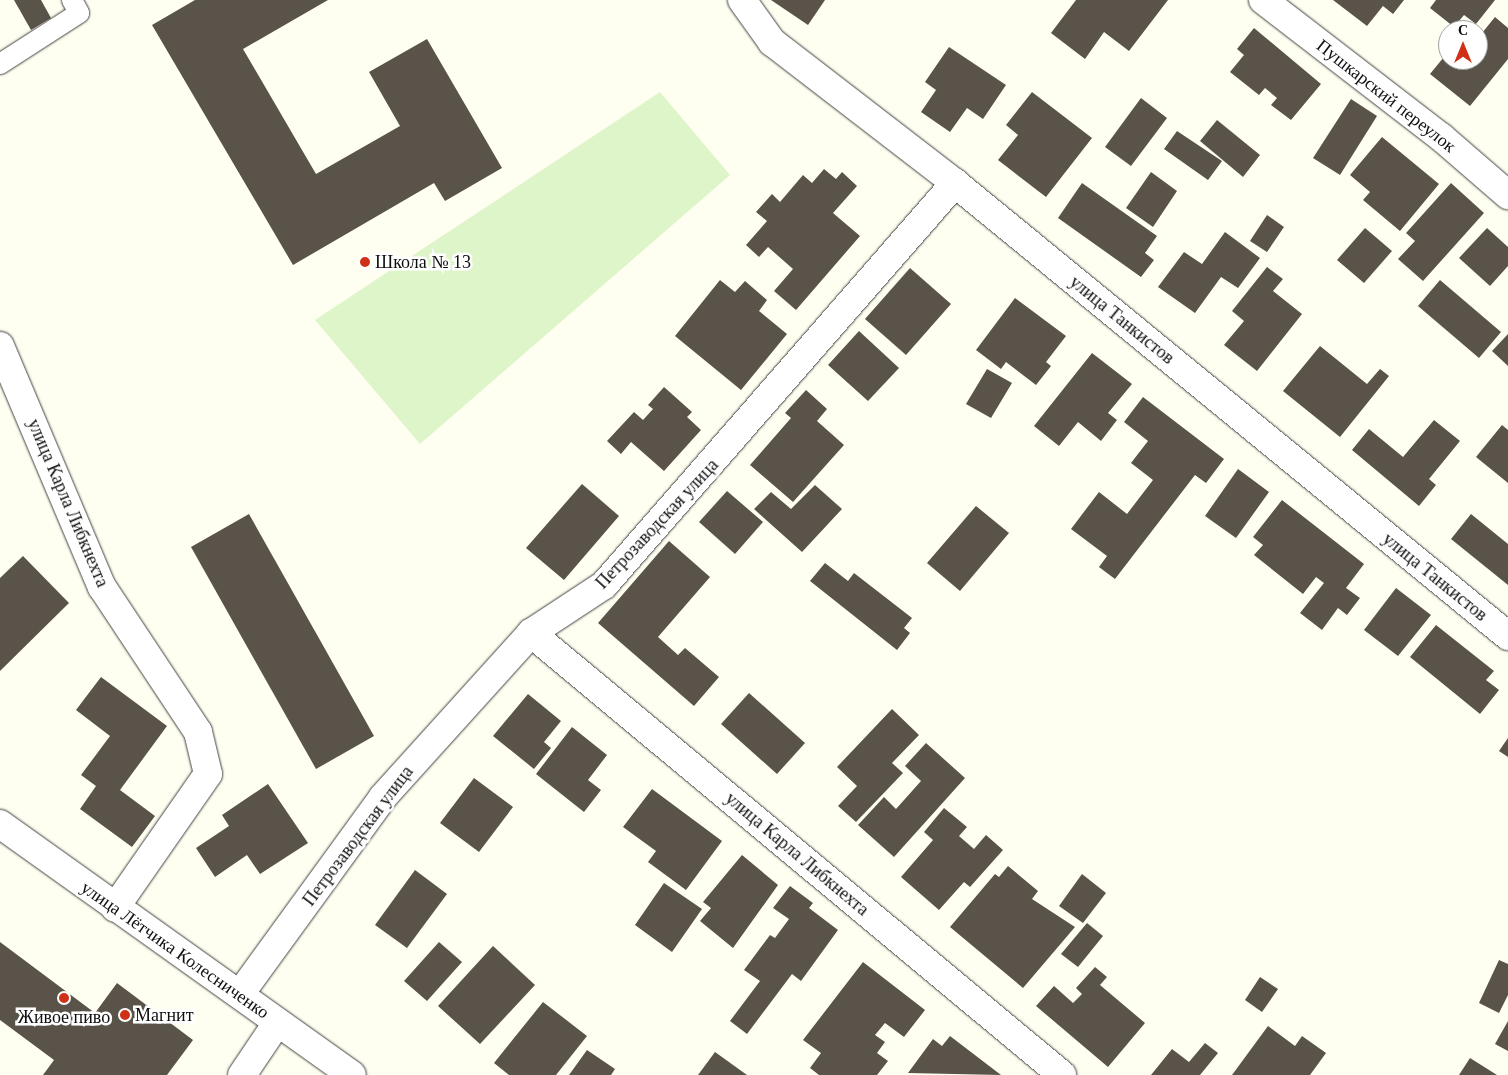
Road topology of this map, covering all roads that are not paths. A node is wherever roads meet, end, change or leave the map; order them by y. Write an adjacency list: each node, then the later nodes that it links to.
1 (72, 0): 4 (lane)
2 (742, 0): 5 (street, улица Танкистов)
3 (1263, 0): 6 (street, Пушкарский переулок)
4 (0, 64)
5 (955, 183): 8 (street, Петрозаводская улица); 9 (street, улица Танкистов)
6 (1508, 195)
7 (0, 346): 11 (street, улица Карла Либкнехта)
8 (531, 632): 12 (street, Петрозаводская улица); 16 (street, улица Карла Либкнехта)
9 (1508, 636)
10 (0, 824): 11 (street, улица Лётчика Колесниченко)
11 (115, 908): 12 (street, улица Лётчика Колесниченко)
12 (240, 994): 13 (street, улица Лётчика Колесниченко)
13 (277, 1023): 14 (street); 15 (street, улица Лётчика Колесниченко)
14 (242, 1075)
15 (352, 1075)
16 (1062, 1075)

